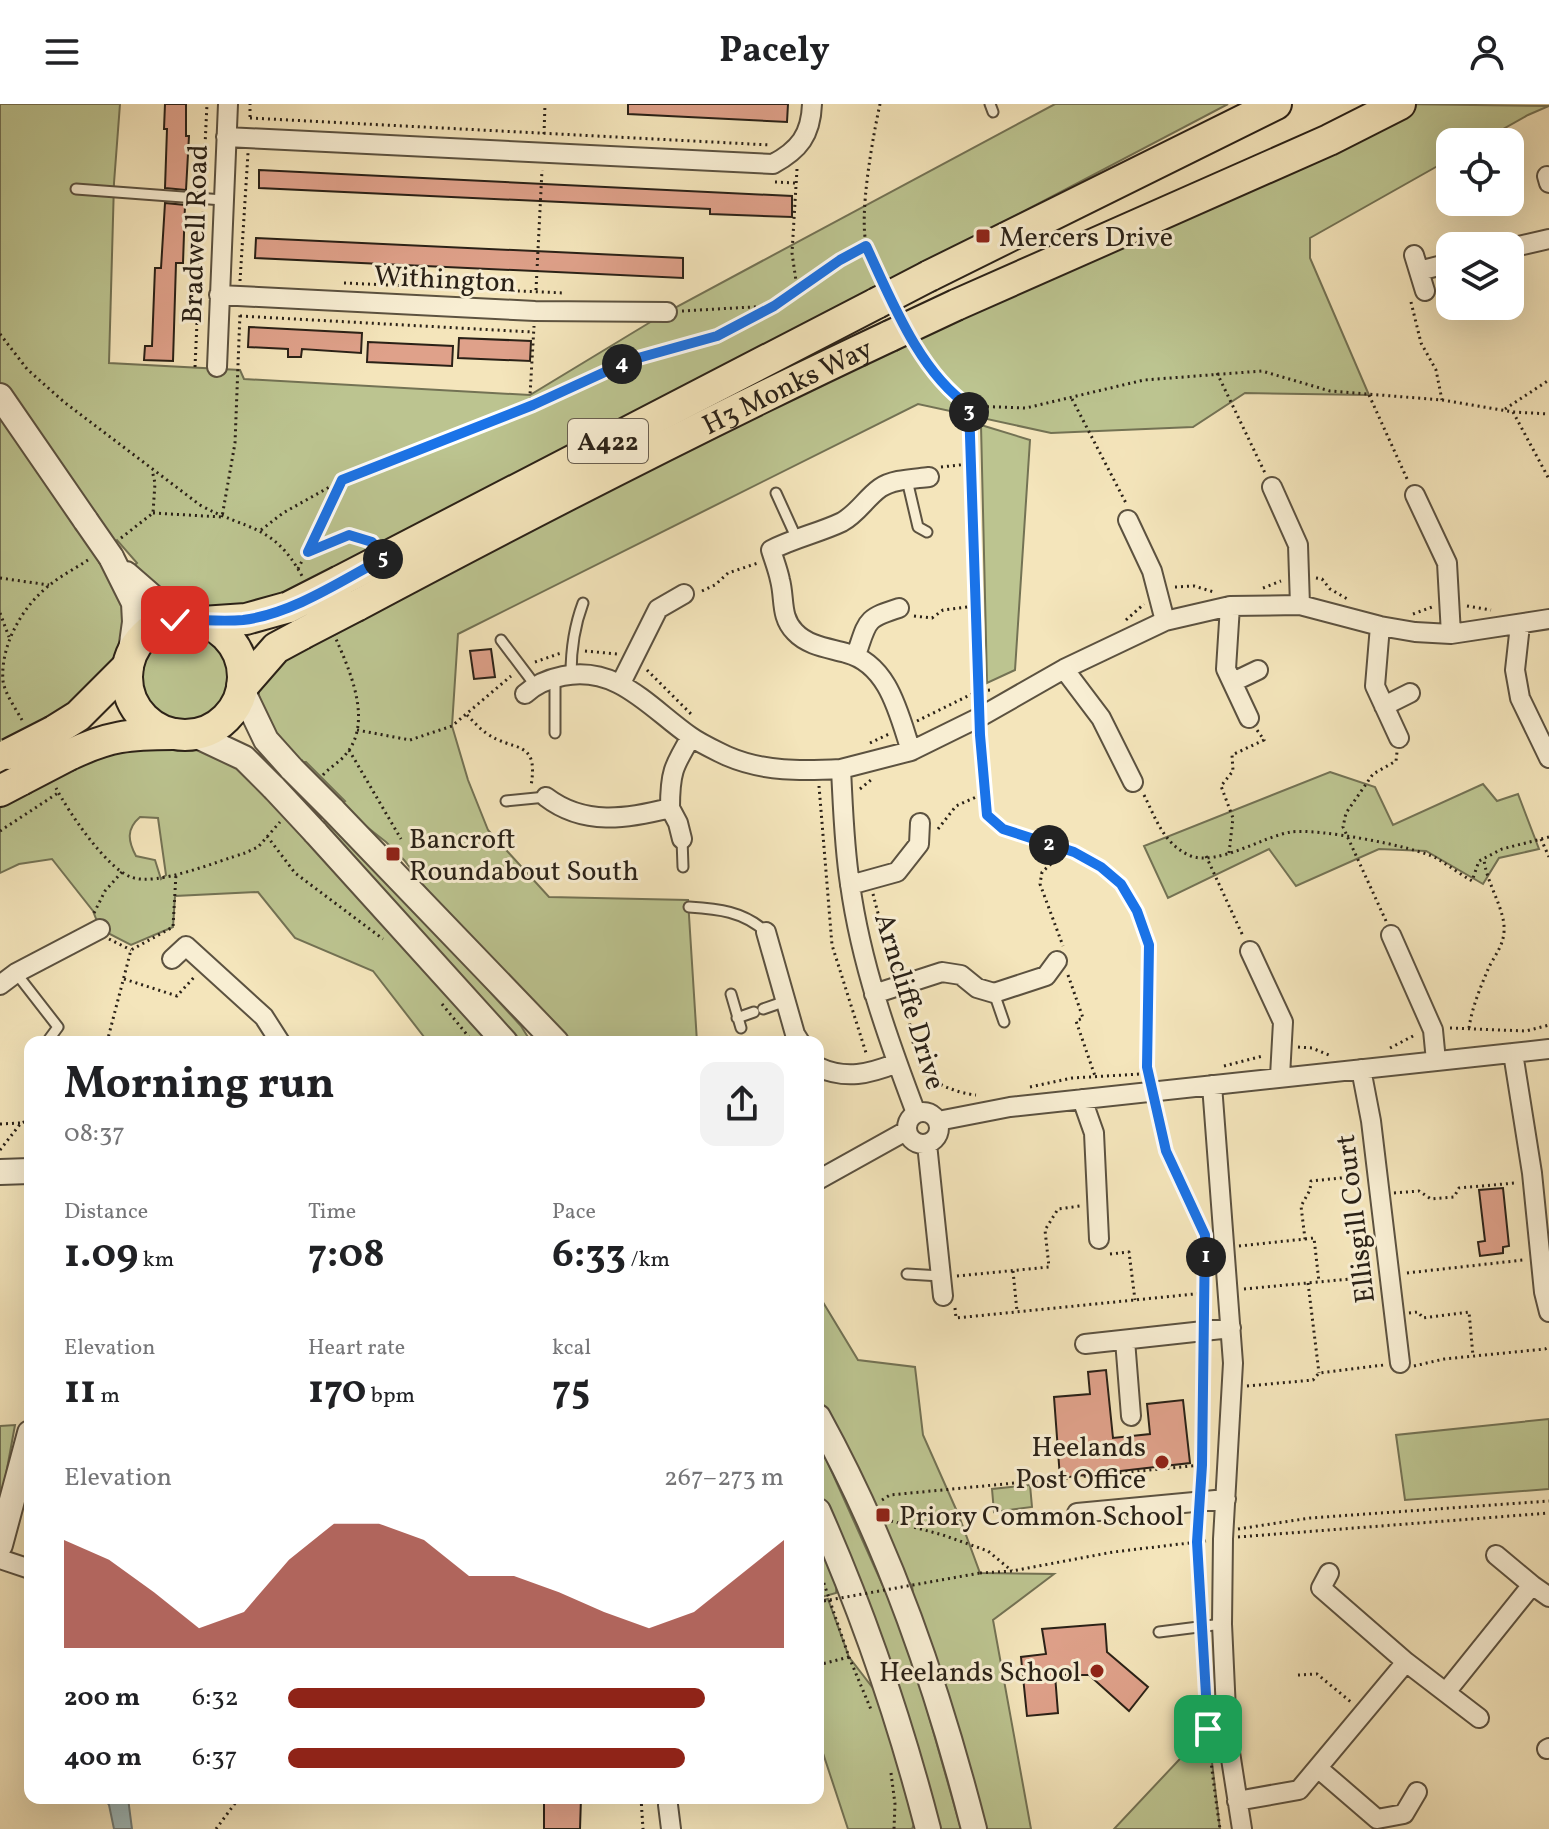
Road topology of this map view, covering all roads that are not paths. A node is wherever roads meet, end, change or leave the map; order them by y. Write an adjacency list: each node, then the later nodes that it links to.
1 (228, 104): 6 (street, Bradwell Road)
2 (812, 104): 6 (street)
3 (1246, 104): 7 (street)
4 (1276, 104): 7 (main road, H3 Monks Way / A422)
5 (1400, 104): 27 (main road, H3 Monks Way / A422, bridge)
6 (226, 137): 9 (street, Bradwell Road)
7 (1179, 152): 27 (main road, H3 Monks Way / A422, bridge)
8 (76, 189): 9 (lane)
9 (223, 200): 13 (street, Bradwell Road)
10 (1549, 239): 11 (street)
11 (1524, 245)
12 (1436, 263): 14 (street)
13 (219, 295): 15 (street, Withington); 16 (street, Bradwell Road)
14 (1417, 295)
15 (667, 312)
16 (217, 367)
17 (0, 396): 26 (street, bridge)
18 (929, 477): 19 (street)
19 (907, 480): 24 (lane); 25 (street)
20 (1272, 487): 30 (street)
21 (776, 493): 25 (lane)
22 (1415, 495): 38 (street)
23 (1128, 520): 35 (street)
24 (927, 532)
25 (796, 537): 40 (street)
26 (108, 551): 34 (street); 41 (street)
27 (348, 593): 34 (main road, H3 Monks Way / A422, bridge); 47 (main road, H3 Monks Way / A422, bridge)
28 (684, 594): 46 (street)
29 (583, 603): 44 (lane)
30 (1300, 605): 31 (street); 37 (street)
31 (1230, 606): 35 (street); 45 (street)
32 (899, 608): 40 (street)
33 (1549, 619): 36 (street)
34 (196, 621): 41 (main road, A422); 47 (main road)
35 (1165, 621): 42 (street)
36 (1520, 625): 38 (street); 58 (street)
37 (1380, 626): 38 (street); 50 (street)
38 (1451, 634)
39 (501, 640): 48 (lane)
40 (856, 655): 57 (street)
41 (129, 662): 53 (main road); 55 (main road, A422)
42 (1064, 669): 57 (street); 61 (street)
43 (1258, 670): 45 (street)
44 (563, 676): 46 (street); 48 (street); 52 (lane)
45 (1233, 682): 51 (street)
46 (621, 683): 54 (street)
47 (242, 689): 53 (main road, A422); 90 (street, bridge)
48 (530, 689)
49 (1410, 693): 50 (street)
50 (1384, 706): 56 (street)
51 (1249, 718)
52 (555, 733)
53 (184, 734): 55 (main road, A422); 89 (street, bridge)
54 (691, 737): 59 (street); 64 (street)
55 (50, 738): 60 (main road, A422, bridge)
56 (1399, 738)
57 (911, 751): 59 (street)
58 (1549, 758)
59 (841, 769): 68 (street, Arncliffe Drive)
60 (8, 771)
61 (1133, 782)
62 (538, 797): 63 (lane); 64 (street)
63 (506, 801)
64 (670, 808): 66 (street)
65 (920, 823): 68 (street)
66 (682, 839): 67 (lane)
67 (683, 867)
68 (850, 885): 82 (street, Arncliffe Drive)
69 (689, 907): 72 (lane)
70 (100, 929): 78 (street)
71 (196, 929): 74 (street)
72 (766, 932): 83 (street)
73 (1391, 935): 94 (street)
74 (186, 946): 76 (street); 88 (street)
75 (1250, 951): 98 (street)
76 (172, 959)
77 (1064, 969): 80 (street)
78 (16, 973): 79 (street); 87 (lane)
79 (0, 985)
80 (994, 993): 82 (street); 85 (lane)
81 (731, 994): 84 (lane)
82 (874, 994): 95 (street, Arncliffe Drive)
83 (786, 1001): 84 (lane); 91 (street)
84 (737, 1018): 86 (lane)
85 (1004, 1022)
86 (741, 1028)
87 (51, 1036)
88 (276, 1036)
89 (500, 1036)
90 (550, 1036)
91 (796, 1036)
92 (1549, 1049): 93 (street)
93 (1513, 1053): 94 (street); 111 (street)
94 (1436, 1061): 96 (street)
95 (897, 1063): 97 (street); 101 (street, Arncliffe Drive)
96 (1361, 1069): 98 (street); 115 (street, Ellisgill Court)
97 (824, 1073)
98 (1280, 1076): 99 (street)
99 (1212, 1085): 100 (street); 112 (street)
100 (1082, 1099): 102 (street); 108 (street)
101 (916, 1113): 102 (street); 103 (street)
102 (938, 1121): 104 (street)
103 (906, 1131): 104 (street); 107 (street)
104 (927, 1144): 110 (street)
105 (24, 1171): 106 (street)
106 (0, 1172)
107 (824, 1177)
108 (1099, 1239)
109 (907, 1274): 110 (lane)
110 (945, 1289)
111 (1549, 1312)
112 (1231, 1328): 113 (street); 119 (street)
113 (1125, 1340): 114 (street); 116 (street)
114 (1085, 1344)
115 (1400, 1363)
116 (1131, 1416)
117 (824, 1428): 140 (street)
118 (24, 1455): 122 (street)
119 (1226, 1499): 120 (street); 129 (street)
120 (1077, 1513)
121 (824, 1525): 139 (street)
122 (0, 1545)
123 (1496, 1555): 127 (street)
124 (0, 1559): 125 (street)
125 (24, 1567)
126 (1329, 1573): 131 (street)
127 (1532, 1585): 128 (street); 132 (street)
128 (1549, 1597)
129 (1212, 1625): 130 (lane); 136 (street)
130 (1159, 1632)
131 (1406, 1662): 132 (street); 134 (street)
132 (1446, 1692): 133 (street)
133 (1479, 1718)
134 (1319, 1769): 135 (street); 136 (street)
135 (1417, 1792)
136 (1237, 1801): 141 (street)
137 (668, 1805): 138 (street)
138 (671, 1829)
139 (928, 1829)
140 (974, 1829)
141 (1242, 1829)

